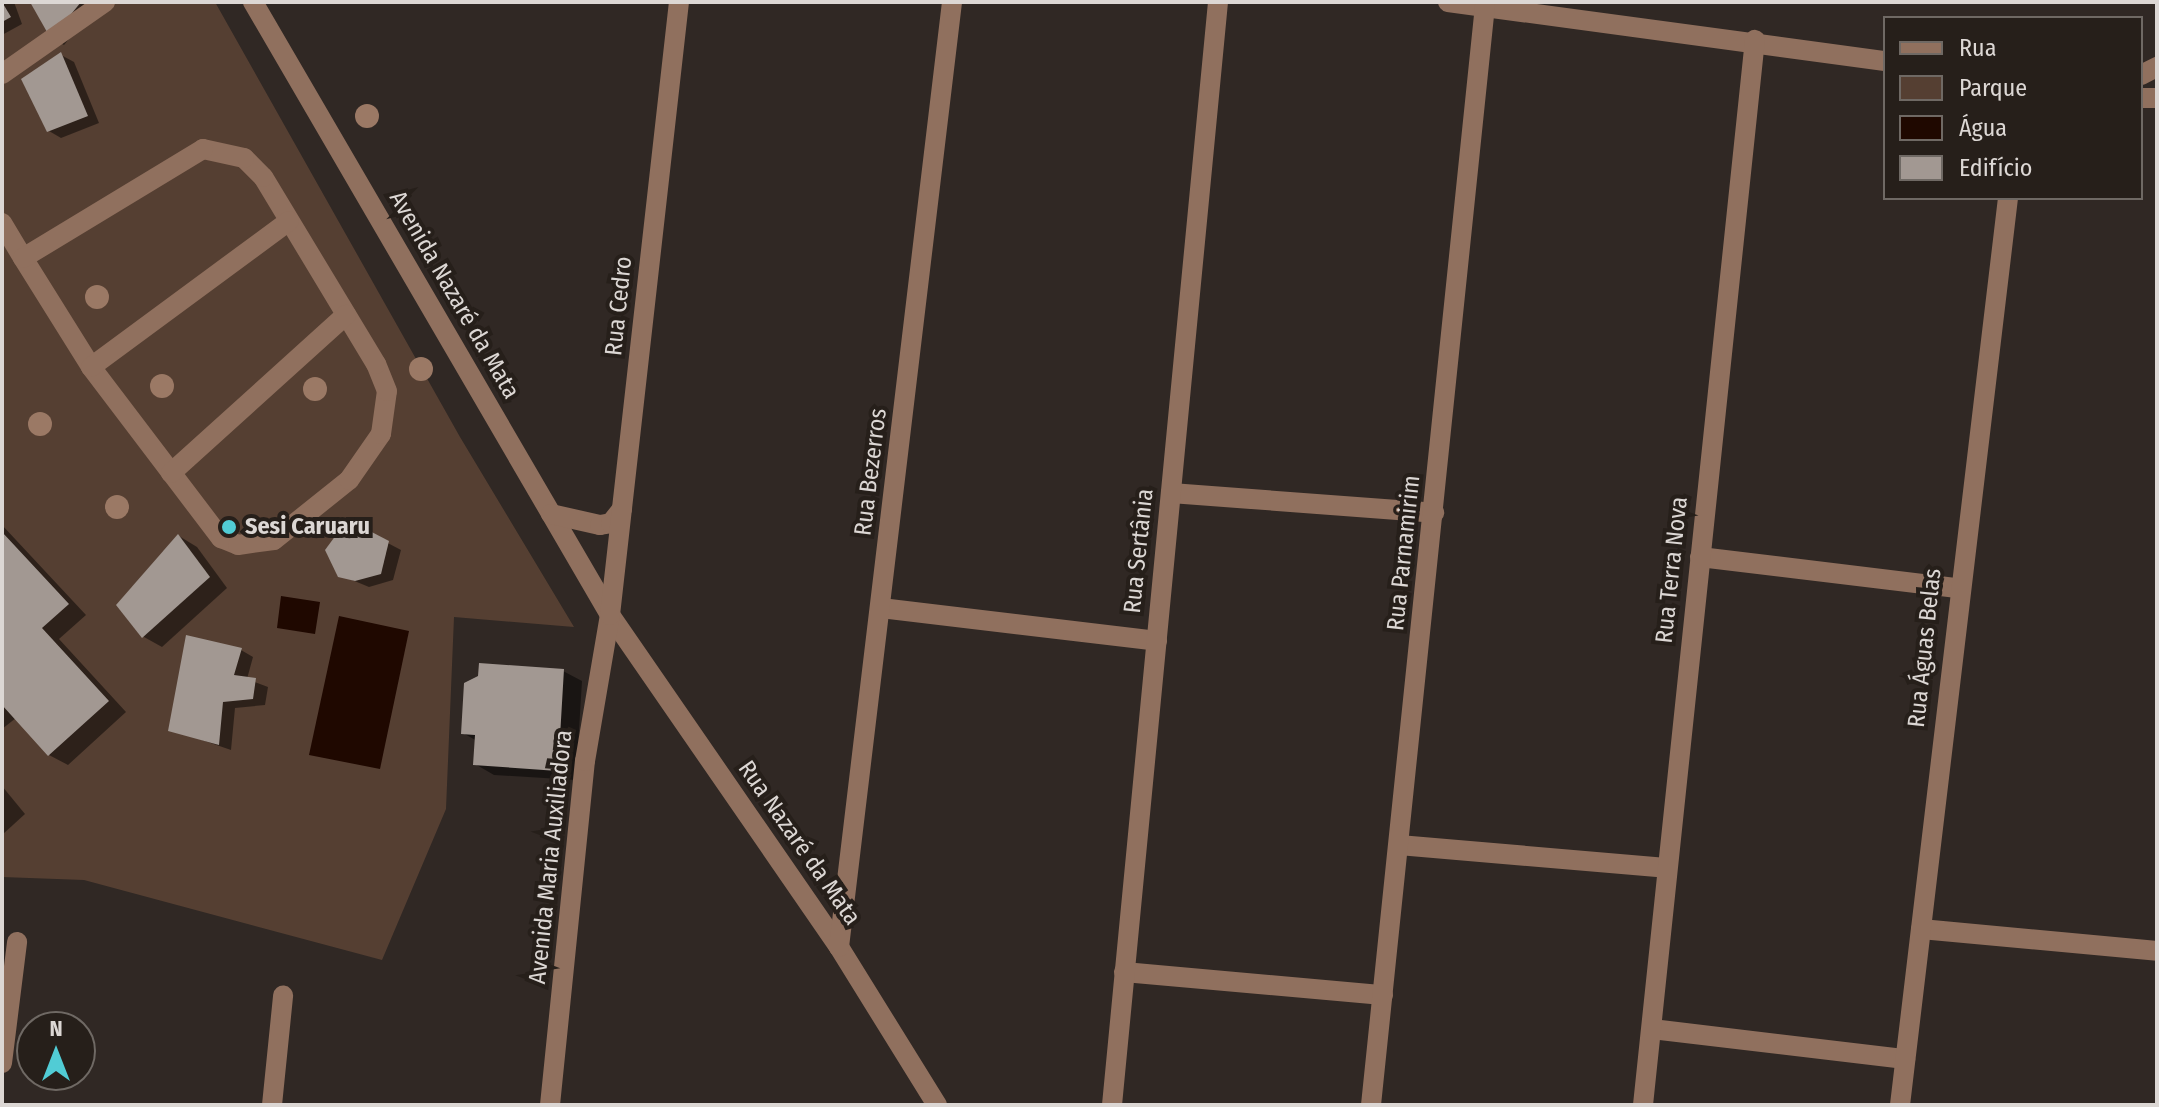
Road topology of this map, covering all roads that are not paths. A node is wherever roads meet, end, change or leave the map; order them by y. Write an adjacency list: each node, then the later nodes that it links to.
1 (105, 2): 10 (street)
2 (253, 2): 21 (street, Avenida Nazaré da Mata)
3 (679, 2): 19 (street, Rua Cedro)
4 (952, 2): 24 (street, Rua Bezerros)
5 (1218, 2): 18 (street, Rua Sertânia)
6 (1448, 2): 7 (street)
7 (1485, 6): 8 (street); 20 (street, Rua Parnamirim)
8 (1755, 40): 9 (street); 22 (street, Rua Terra Nova)
9 (1883, 61)
10 (2, 74)
11 (2008, 200): 23 (street, Rua Águas Belas)
12 (289, 221): 14 (street); 15 (street); 16 (street)
13 (2, 223): 14 (street)
14 (23, 258): 16 (street)
15 (346, 315): 17 (street); 17 (street)
16 (91, 367): 17 (street)
17 (171, 473)
18 (1171, 493): 20 (street); 26 (street, Rua Sertânia)
19 (622, 509): 21 (street); 25 (street, Rua Cedro)
20 (1434, 513): 27 (street, Rua Parnamirim)
21 (551, 514): 25 (street, Avenida Nazaré da Mata)
22 (1700, 557): 23 (street); 28 (street, Rua Terra Nova)
23 (1957, 588): 29 (street, Rua Águas Belas)
24 (881, 608): 26 (street); 31 (street, Rua Bezerros)
25 (610, 615): 31 (street, Rua Nazaré da Mata); 40 (street, Avenida Maria Auxiliadora)
26 (1157, 641): 33 (street, Rua Sertânia)
27 (1399, 845): 28 (street); 34 (street, Rua Parnamirim)
28 (1666, 868): 36 (street, Rua Terra Nova)
29 (1921, 929): 32 (street); 37 (street, Rua Águas Belas)
30 (17, 942): 38 (street)
31 (839, 947): 41 (street, Rua Nazaré da Mata)
32 (2157, 951)
33 (1124, 972): 34 (street); 42 (street, Rua Sertânia)
34 (1383, 995): 43 (street, Rua Parnamirim)
35 (283, 996): 39 (street)
36 (1652, 1029): 37 (street); 44 (street, Rua Terra Nova)
37 (1905, 1059): 45 (street, Rua Águas Belas)
38 (2, 1063)
39 (272, 1105)
40 (550, 1105)
41 (937, 1105)
42 (1112, 1105)
43 (1371, 1105)
44 (1643, 1105)
45 (1900, 1105)

